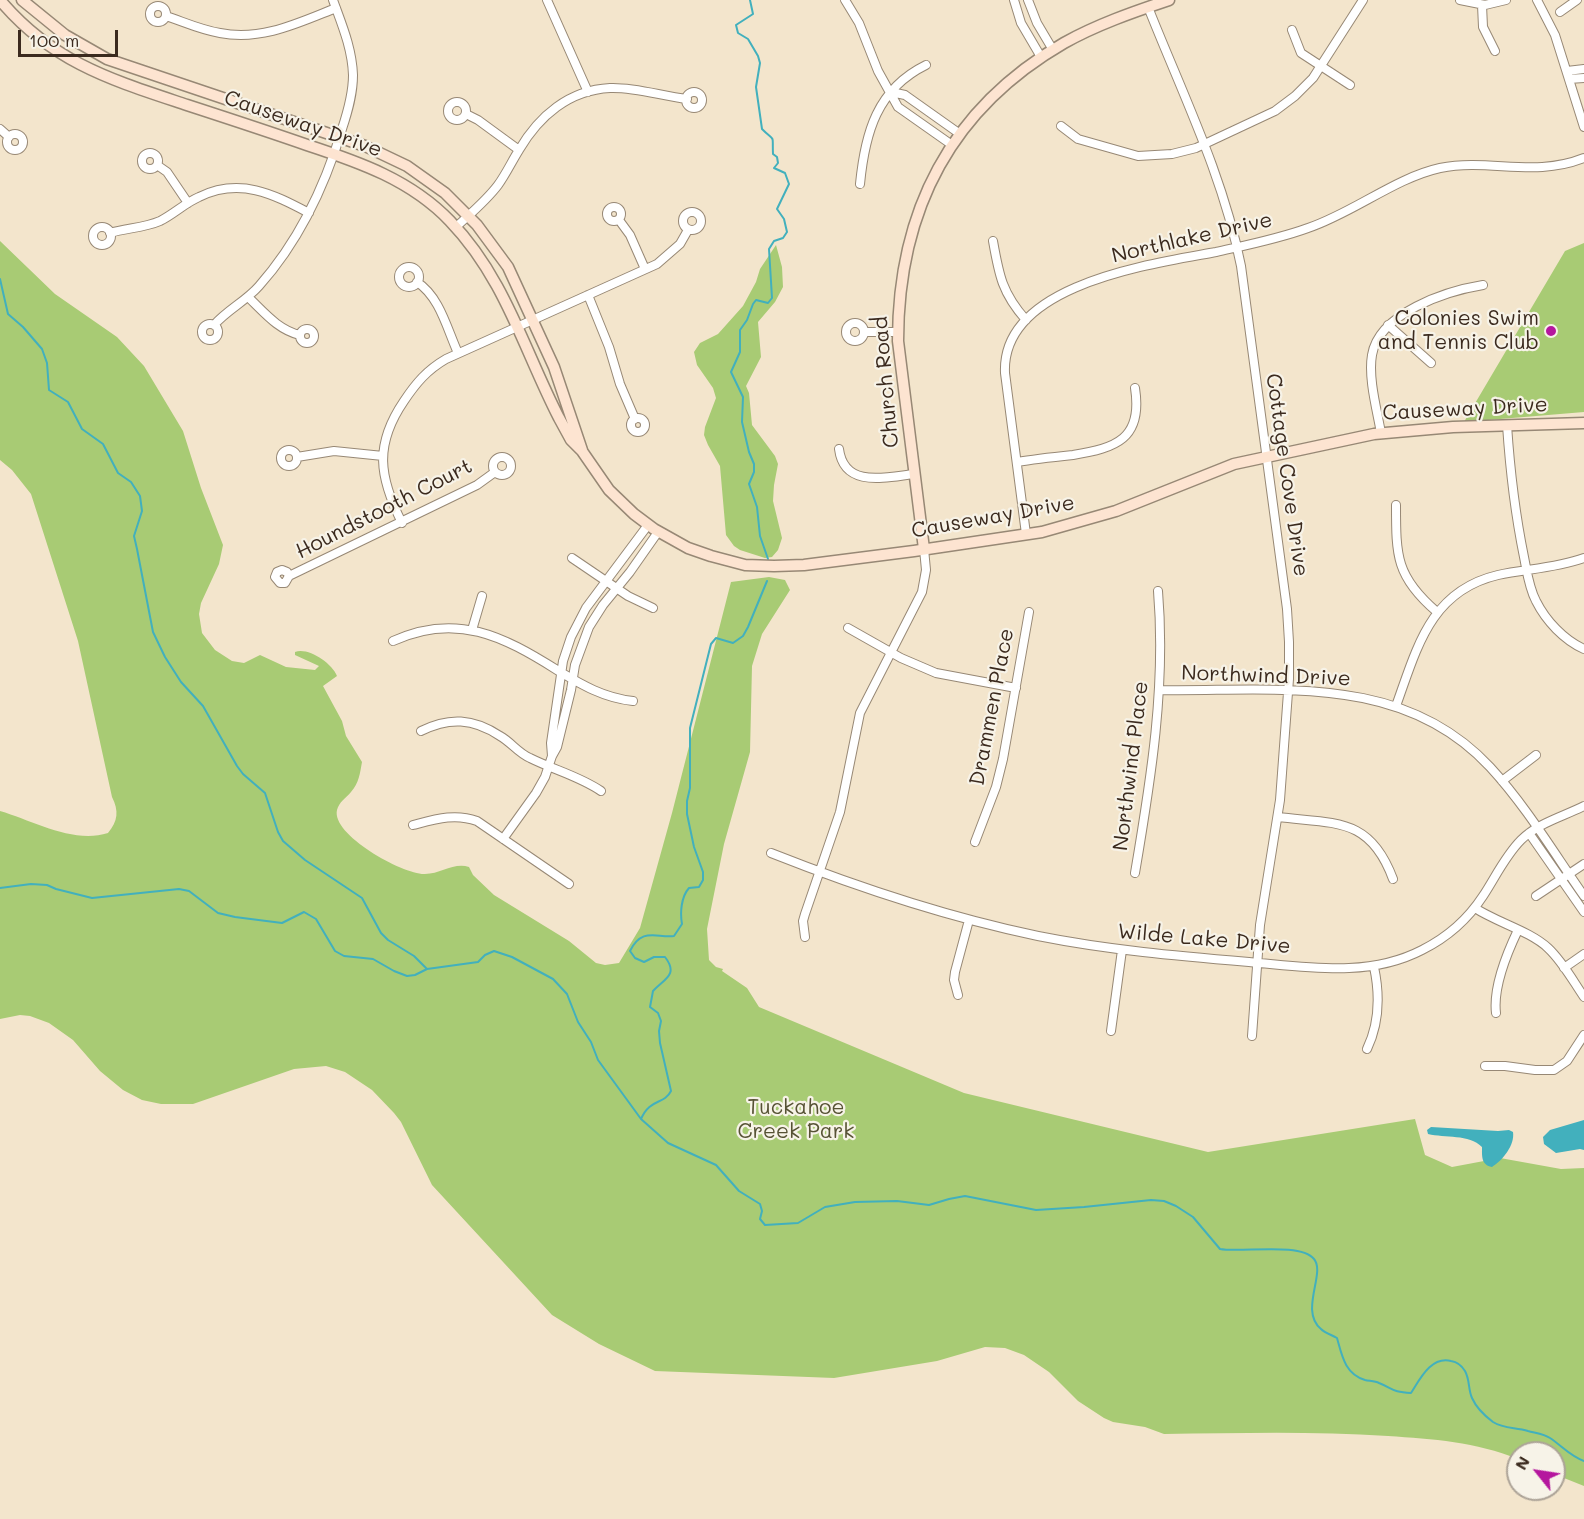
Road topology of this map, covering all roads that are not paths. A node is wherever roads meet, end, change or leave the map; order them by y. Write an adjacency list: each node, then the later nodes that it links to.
1 (22, 0): 37 (street, Causeway Drive)
2 (547, 0): 28 (street)
3 (845, 0): 29 (street)
4 (1014, 0): 21 (street)
5 (1029, 0): 19 (street)
6 (1169, 0): 15 (street, Church Road)
7 (1363, 0): 23 (street)
8 (1460, 0): 14 (street)
9 (1506, 0): 14 (street)
10 (1537, 0): 25 (street)
11 (1577, 0): 16 (street)
12 (1, 1): 41 (street, Causeway Drive)
13 (335, 4): 17 (street); 37 (street)
14 (1482, 5): 20 (street)
15 (1148, 7): 19 (street, Church Road); 38 (street, Cottage Cove Drive)
16 (1560, 12)
17 (166, 16)
18 (1292, 30): 23 (street)
19 (1053, 50): 21 (street, Church Road)
20 (1495, 51)
21 (1041, 57): 35 (street, Church Road)
22 (926, 65): 29 (street)
23 (1320, 67): 27 (street); 38 (street)
24 (1584, 69): 25 (street)
25 (1568, 75): 26 (street); 33 (street)
26 (1584, 78)
27 (1350, 85)
28 (588, 92): 30 (street); 40 (street)
29 (891, 92): 35 (street); 39 (street); 44 (street)
30 (687, 99)
31 (466, 114): 40 (street)
32 (1061, 126): 38 (street)
33 (1584, 127)
34 (0, 129): 36 (street)
35 (960, 134): 39 (street, Church Road)
36 (9, 137)
37 (340, 138): 41 (street); 47 (street, Causeway Drive)
38 (1204, 144): 53 (street, Cottage Cove Drive)
39 (952, 145): 65 (street, Church Road)
40 (519, 150): 47 (street)
41 (334, 154): 46 (street); 49 (street, Causeway Drive)
42 (1584, 158): 53 (street, Northlake Drive)
43 (157, 165): 45 (street)
44 (860, 184)
45 (188, 203): 46 (street); 51 (street)
46 (309, 213): 58 (street)
47 (468, 216): 49 (street); 59 (street, Causeway Drive)
48 (619, 220): 54 (street)
49 (456, 227): 63 (street, Causeway Drive)
50 (688, 230): 54 (street)
51 (110, 233)
52 (993, 241): 60 (street)
53 (1237, 247): 60 (street, Northlake Drive); 77 (street, Cottage Cove Drive)
54 (645, 269): 57 (street)
55 (417, 282): 67 (street)
56 (1483, 285): 62 (street)
57 (588, 296): 59 (street); 70 (street)
58 (248, 297): 61 (street); 66 (street)
59 (533, 320): 63 (street); 75 (street, Causeway Drive)
60 (1026, 320): 79 (street, Northlake Drive)
61 (214, 325)
62 (1388, 326): 68 (street); 73 (street)
63 (517, 327): 67 (street); 75 (street, Causeway Drive)
64 (865, 332): 65 (street)
65 (898, 332): 81 (street, Church Road)
66 (300, 335)
67 (458, 353): 76 (street)
68 (1431, 363)
69 (1135, 388): 79 (street)
70 (635, 419)
71 (1584, 423): 72 (street, Causeway Drive)
72 (1507, 425): 73 (street, Causeway Drive); 90 (street)
73 (1381, 433): 77 (street, Causeway Drive)
74 (839, 449): 81 (street)
75 (582, 451): 84 (street, Causeway Drive)
76 (382, 456): 78 (street); 83 (street)
77 (1266, 456): 86 (street, Causeway Drive); 108 (street, Cottage Cove Drive)
78 (297, 457)
79 (1017, 462): 86 (street, Northlake Drive)
80 (495, 472): 83 (street, Houndstooth Court)
81 (914, 474): 87 (street, Church Road)
82 (1396, 505): 98 (street)
83 (402, 523): 91 (street, Houndstooth Court)
84 (648, 525): 85 (street, Causeway Drive); 92 (street)
85 (658, 532): 87 (street, Causeway Drive); 93 (street)
86 (1026, 534): 87 (street, Causeway Drive)
87 (924, 549): 103 (street, Church Road)
88 (572, 558): 92 (street)
89 (1584, 558): 90 (street)
90 (1527, 570): 98 (street); 102 (street)
91 (289, 576)
92 (606, 581): 93 (street); 104 (street)
93 (616, 588): 96 (street); 105 (street)
94 (1158, 591): 107 (street, Northwind Place)
95 (482, 596): 100 (street)
96 (652, 608)
97 (1029, 612): 106 (street, Drammen Place)
98 (1437, 612): 110 (street)
99 (848, 628): 103 (street)
100 (472, 630): 101 (street); 104 (street)
101 (393, 641)
102 (1584, 649)
103 (891, 652): 106 (street); 126 (street, Church Road)
104 (561, 672): 105 (street); 113 (street)
105 (572, 679): 109 (street); 113 (street)
106 (1016, 688): 123 (street, Drammen Place)
107 (1160, 690): 108 (street, Northwind Drive); 127 (street, Northwind Place)
108 (1288, 691): 110 (street, Northwind Drive); 118 (street, Cottage Cove Drive)
109 (633, 701)
110 (1396, 706): 115 (street, Northwind Drive)
111 (422, 731): 114 (street)
112 (1536, 754): 115 (street)
113 (552, 756): 114 (street)
114 (549, 766): 116 (street); 122 (street)
115 (1502, 781): 120 (street, Northwind Drive)
116 (601, 791)
117 (1584, 806): 120 (street, Wilde Lake Drive)
118 (1278, 817): 130 (street); 141 (street, Cottage Cove Drive)
119 (414, 825): 122 (street)
120 (1537, 828): 121 (street, Wilde Lake Drive); 128 (street, Northwind Drive)
121 (1529, 833): 129 (street); 134 (street, Wilde Lake Drive)
122 (503, 839): 131 (street)
123 (975, 842)
124 (771, 853): 126 (street, Wilde Lake Drive)
125 (1584, 864): 128 (street)
126 (820, 871): 136 (street, Wilde Lake Drive); 138 (street, Church Road)
127 (1136, 873)
128 (1568, 873): 129 (street); 133 (street, Northwind Drive)
129 (1561, 878): 132 (street); 135 (street)
130 (1394, 879)
131 (569, 884)
132 (1536, 896)
133 (1584, 896)
134 (1475, 908): 137 (street); 142 (street, Wilde Lake Drive)
135 (1584, 912)
136 (969, 920): 139 (street, Wilde Lake Drive); 144 (street)
137 (1518, 930): 143 (street); 146 (street)
138 (806, 937)
139 (1122, 950): 141 (street, Wilde Lake Drive); 147 (street)
140 (1584, 954): 143 (street)
141 (1257, 963): 142 (street, Wilde Lake Drive); 149 (street, Cottage Cove Drive)
142 (1374, 967): 150 (street)
143 (1564, 968): 145 (street)
144 (958, 995)
145 (1584, 997)
146 (1496, 1013)
147 (1111, 1031)
148 (1584, 1035): 151 (street)
149 (1252, 1036)
150 (1367, 1049)
151 (1485, 1066)

